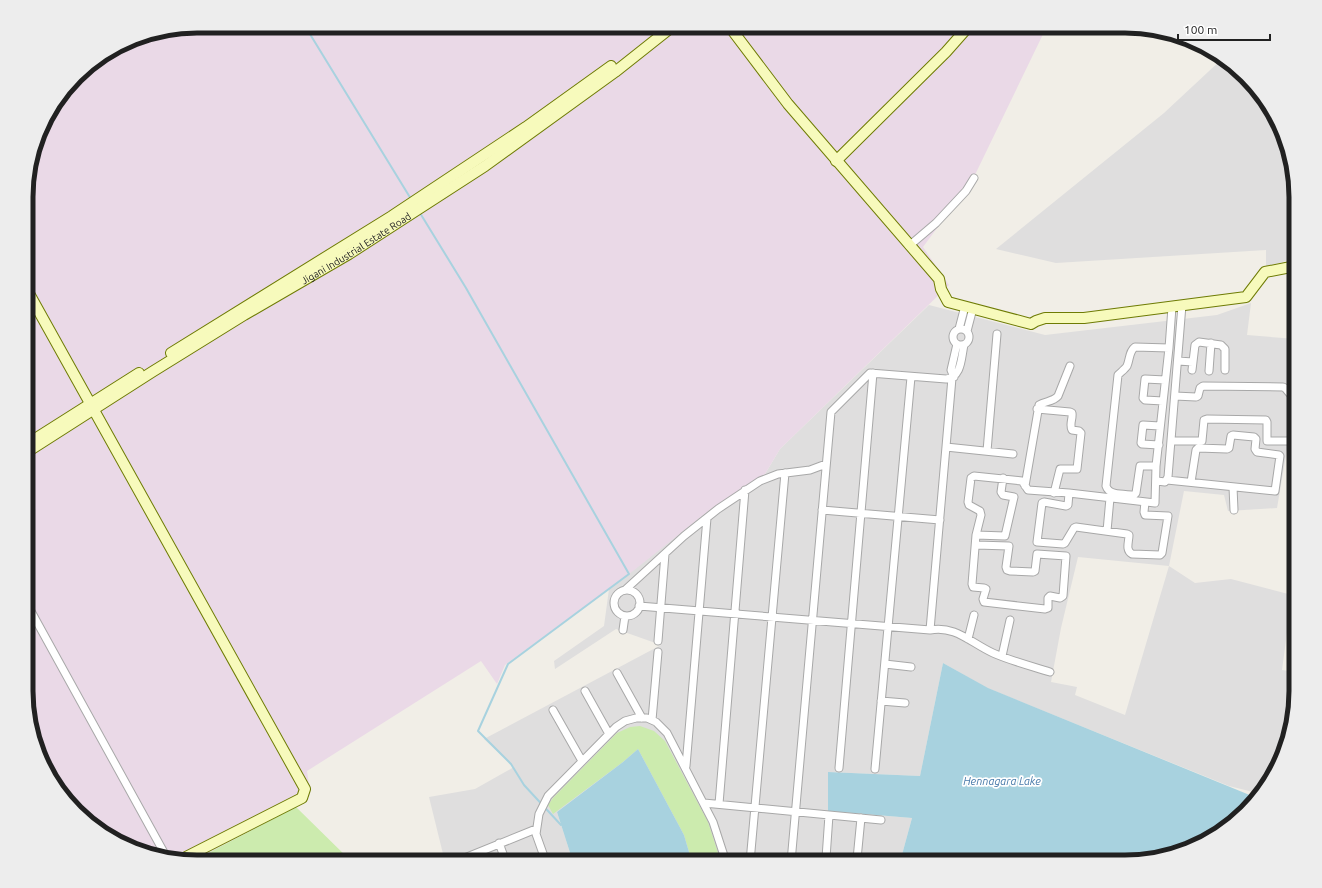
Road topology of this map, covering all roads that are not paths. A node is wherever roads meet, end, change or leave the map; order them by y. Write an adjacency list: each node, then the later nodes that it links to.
1 (655, 33): 7 (street, Jigani Industrial Estate Road)
2 (664, 33): 7 (street, Jigani Industrial Estate Road)
3 (734, 33): 5 (street)
4 (963, 33): 5 (street)
5 (836, 161): 8 (street)
6 (974, 178): 8 (street)
7 (415, 205): 33 (street, Jigani Industrial Estate Road)
8 (910, 246): 12 (street)
9 (1289, 267): 11 (street)
10 (33, 301): 33 (street)
11 (1177, 306): 12 (street); 17 (street); 19 (street)
12 (969, 307): 13 (street); 14 (street)
13 (959, 329): 14 (street); 18 (street)
14 (967, 331): 18 (street)
15 (997, 334): 44 (street)
16 (1211, 343): 21 (street); 24 (street); 25 (street)
17 (1179, 344): 19 (street); 20 (street)
18 (960, 345): 28 (street)
19 (1170, 346): 29 (street); 47 (street)
20 (1178, 361): 21 (street); 31 (street)
21 (1193, 362): 23 (street)
22 (1070, 366): 34 (street)
23 (1192, 370)
24 (1225, 370)
25 (1209, 371)
26 (874, 373): 27 (street); 46 (street); 62 (street)
27 (911, 376): 28 (street); 63 (street)
28 (953, 377): 42 (street)
29 (1165, 380): 32 (street); 32 (street)
30 (1289, 393): 31 (street)
31 (1175, 396): 36 (street)
32 (1163, 401): 35 (street)
33 (92, 407): 38 (street, Jigani Industrial Estate Road); 43 (street, Jigani Industrial Estate Road); 115 (street)
34 (1037, 409): 53 (street); 56 (street)
35 (1162, 410): 36 (street); 37 (street)
36 (1173, 410): 39 (street)
37 (1160, 426): 41 (street); 41 (street)
38 (33, 441)
39 (1171, 441): 40 (street); 50 (street)
40 (1289, 441)
41 (1159, 445): 47 (street)
42 (946, 447): 44 (street); 65 (street)
43 (33, 448)
44 (987, 451): 45 (street)
45 (1013, 454)
46 (826, 464): 48 (street); 60 (street)
47 (1156, 466): 51 (street)
48 (785, 472): 55 (street); 107 (street)
49 (1003, 478): 53 (street); 67 (street); 67 (street)
50 (1167, 480): 51 (street); 52 (street)
51 (1156, 481): 59 (street)
52 (1191, 482): 54 (street); 54 (street)
53 (1025, 486): 56 (street)
54 (1232, 487): 61 (street)
55 (745, 490): 64 (street); 76 (street)
56 (1054, 493): 57 (street)
57 (1069, 493): 58 (street); 68 (street)
58 (1110, 498): 59 (street); 66 (street)
59 (1145, 502): 66 (street)
60 (822, 510): 62 (street); 80 (street)
61 (1234, 510)
62 (861, 513): 63 (street); 82 (street)
63 (898, 516): 65 (street); 83 (street)
64 (707, 518): 70 (street); 75 (street)
65 (940, 520): 85 (street)
66 (1107, 531): 68 (street)
67 (976, 536): 69 (street)
68 (1037, 542): 71 (street)
69 (976, 545): 71 (street); 71 (street)
70 (665, 554): 72 (street); 74 (street)
71 (1037, 554)
72 (625, 590): 73 (street); 78 (street)
73 (639, 606): 74 (street); 78 (street)
74 (661, 608): 75 (street); 87 (street)
75 (699, 611): 76 (street); 102 (street)
76 (735, 614): 80 (street); 106 (street)
77 (33, 615): 114 (street)
78 (624, 616): 84 (street)
79 (974, 616): 86 (street)
80 (812, 620): 82 (street); 108 (street)
81 (1010, 620): 89 (street)
82 (852, 623): 83 (street); 103 (street)
83 (888, 626): 85 (street); 90 (street)
84 (623, 630)
85 (930, 630): 86 (street)
86 (968, 639): 89 (street)
87 (658, 641)
88 (658, 652): 99 (street)
89 (1002, 656): 92 (street)
90 (885, 664): 91 (street); 95 (street)
91 (911, 666)
92 (1050, 672)
93 (617, 673): 98 (street)
94 (585, 691): 100 (street)
95 (881, 701): 96 (street); 104 (street)
96 (905, 703)
97 (553, 710): 101 (street)
98 (642, 718): 99 (street); 100 (street)
99 (652, 720): 102 (street)
100 (609, 734): 101 (street)
101 (582, 761): 112 (street)
102 (686, 768): 105 (street)
103 (839, 768)
104 (875, 769)
105 (704, 803): 106 (street); 119 (street)
106 (719, 804): 107 (street)
107 (755, 808): 108 (street); 120 (street)
108 (795, 812): 109 (street); 121 (street)
109 (829, 815): 110 (street); 122 (street)
110 (861, 818): 111 (street); 123 (street)
111 (881, 820)
112 (536, 829): 113 (street); 118 (street)
113 (499, 843): 116 (street); 117 (street)
114 (162, 851)
115 (190, 855)
116 (472, 855)
117 (503, 855)
118 (544, 855)
119 (724, 855)
120 (751, 855)
121 (792, 855)
122 (826, 855)
123 (856, 855)

